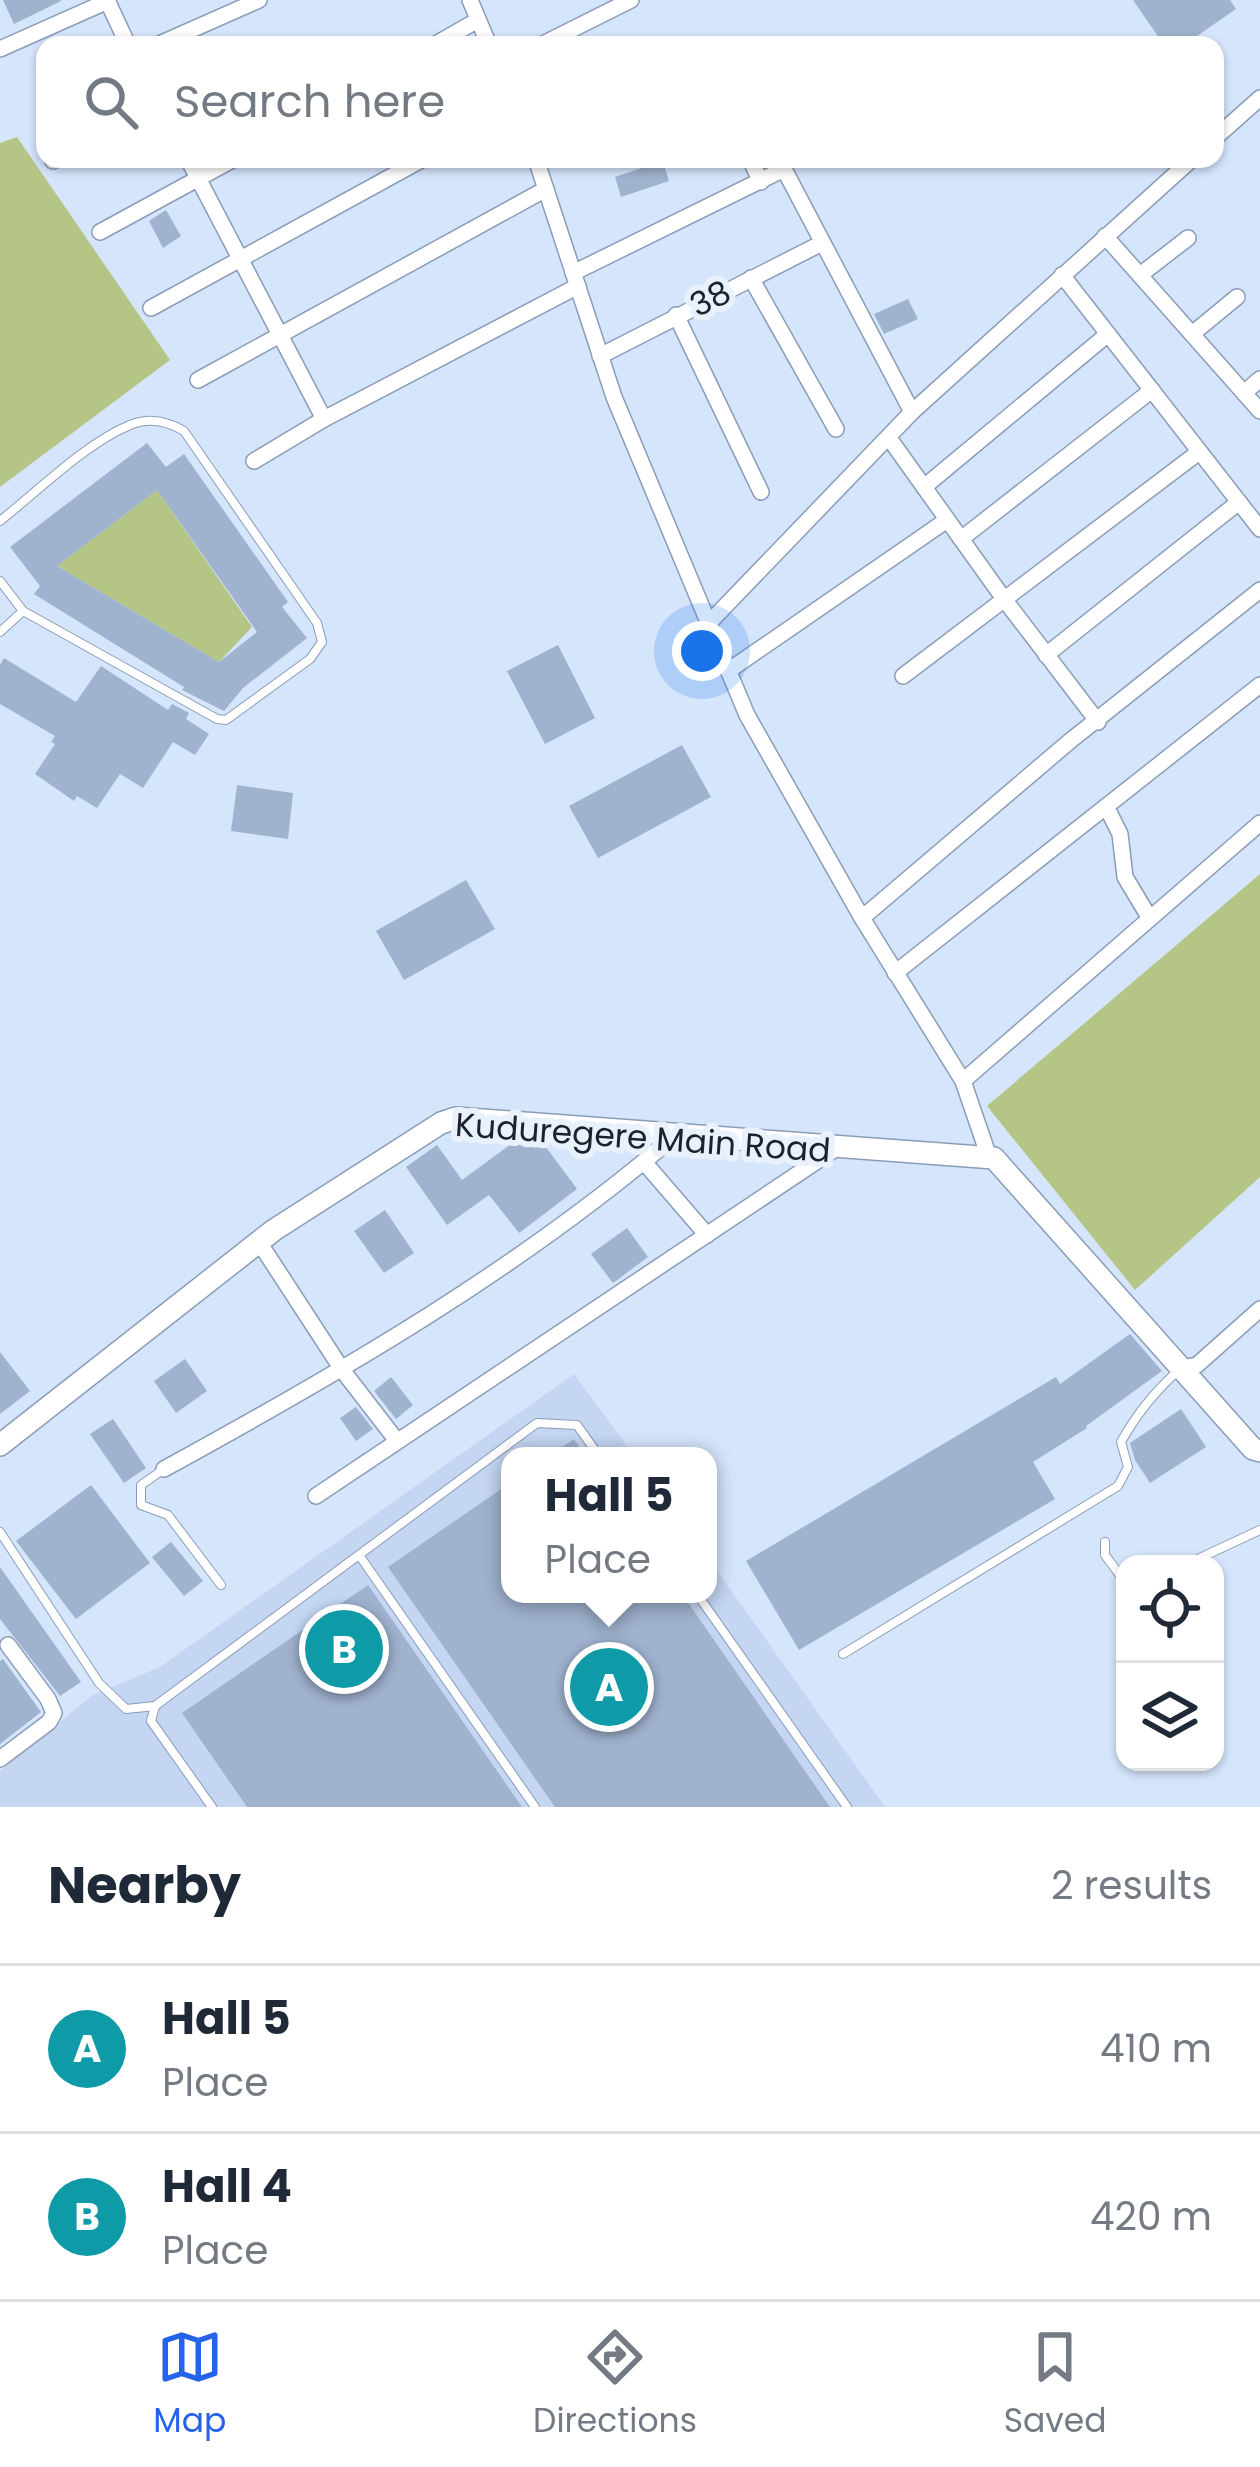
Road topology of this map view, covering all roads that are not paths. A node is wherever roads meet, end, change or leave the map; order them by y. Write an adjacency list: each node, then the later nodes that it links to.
1 (107, 0): 6 (street); 11 (street)
2 (259, 0): 7 (street)
3 (470, 0): 5 (street)
4 (631, 0): 10 (street)
5 (478, 20): 8 (street); 9 (street)
6 (124, 36)
7 (177, 36)
8 (450, 36)
9 (485, 36)
10 (559, 36)
11 (0, 49)
12 (1260, 98): 13 (street)
13 (1224, 130)
14 (192, 168): 20 (street)
15 (218, 168): 20 (street)
16 (405, 168): 27 (street)
17 (539, 168): 22 (street)
18 (754, 168): 21 (street)
19 (1182, 168): 24 (street)
20 (198, 179): 23 (street); 27 (street)
21 (760, 182): 26 (street); 31 (street)
22 (545, 189): 31 (street); 35 (street)
23 (100, 232)
24 (1105, 236): 28 (street); 29 (street)
25 (1188, 238): 29 (street)
26 (822, 243): 30 (street, 38); 44 (street)
27 (240, 258): 33 (street); 35 (street)
28 (1062, 275): 36 (street); 44 (street)
29 (1140, 275): 37 (street)
30 (751, 278): 34 (street, 38); 46 (street)
31 (575, 280): 38 (street); 45 (street)
32 (1237, 297): 37 (street)
33 (151, 308)
34 (676, 315): 38 (street, 38); 51 (street)
35 (280, 334): 40 (street); 45 (street)
36 (1108, 334): 41 (street); 50 (street)
37 (1192, 334): 42 (street)
38 (600, 356): 61 (street)
39 (1260, 379): 42 (street)
40 (198, 380)
41 (1152, 390): 48 (street); 56 (street)
42 (1244, 393): 43 (street)
43 (1260, 411)
44 (912, 412): 47 (street)
45 (324, 419): 49 (street)
46 (836, 429)
47 (889, 438): 50 (street); 61 (street)
48 (1199, 452): 52 (street); 59 (street)
49 (254, 461)
50 (924, 487): 53 (street)
51 (761, 492)
52 (1239, 502): 55 (street); 63 (street)
53 (947, 520): 56 (street); 64 (street)
54 (0, 521): 60 (lane)
55 (1260, 529)
56 (962, 539): 59 (street)
57 (0, 581): 60 (lane)
58 (1260, 590): 67 (street)
59 (1004, 599): 63 (street); 65 (street)
60 (23, 610): 62 (lane)
61 (708, 624): 64 (street)
62 (0, 632)
63 (1046, 655): 67 (street)
64 (728, 671): 71 (street)
65 (903, 676)
66 (1260, 685): 68 (street)
67 (1098, 722): 71 (street)
68 (1107, 808): 70 (street); 72 (street)
69 (1260, 823): 70 (street)
70 (1149, 917): 73 (street)
71 (862, 918): 72 (street)
72 (895, 973): 73 (street)
73 (963, 1081): 76 (street)
74 (678, 1133): 75 (street, Kuduregere Main Road); 77 (street); 79 (street, Kuduregere Main Road)
75 (835, 1149): 76 (street, Kuduregere Main Road); 78 (street)
76 (989, 1156): 81 (street)
77 (644, 1162): 78 (street); 82 (street)
78 (706, 1234): 83 (street)
79 (259, 1242): 82 (street); 84 (street, Kuduregere Main Road)
80 (1260, 1309): 81 (street)
81 (1181, 1368): 88 (street); 100 (lane)
82 (343, 1371): 83 (street); 89 (street)
83 (397, 1442): 90 (street)
84 (0, 1445)
85 (505, 1447): 86 (lane)
86 (593, 1447)
87 (501, 1450): 94 (lane)
88 (1258, 1453)
89 (164, 1469): 97 (lane)
90 (316, 1496)
91 (1260, 1530): 95 (lane)
92 (0, 1532): 101 (lane)
93 (1105, 1542): 96 (lane)
94 (359, 1555): 101 (lane); 104 (lane)
95 (1206, 1555)
96 (1116, 1572)
97 (221, 1586)
98 (703, 1603): 105 (lane)
99 (3, 1643): 102 (street)
100 (843, 1654)
101 (155, 1706): 103 (lane)
102 (0, 1759)
103 (212, 1807)
104 (535, 1807)
105 (847, 1807)

